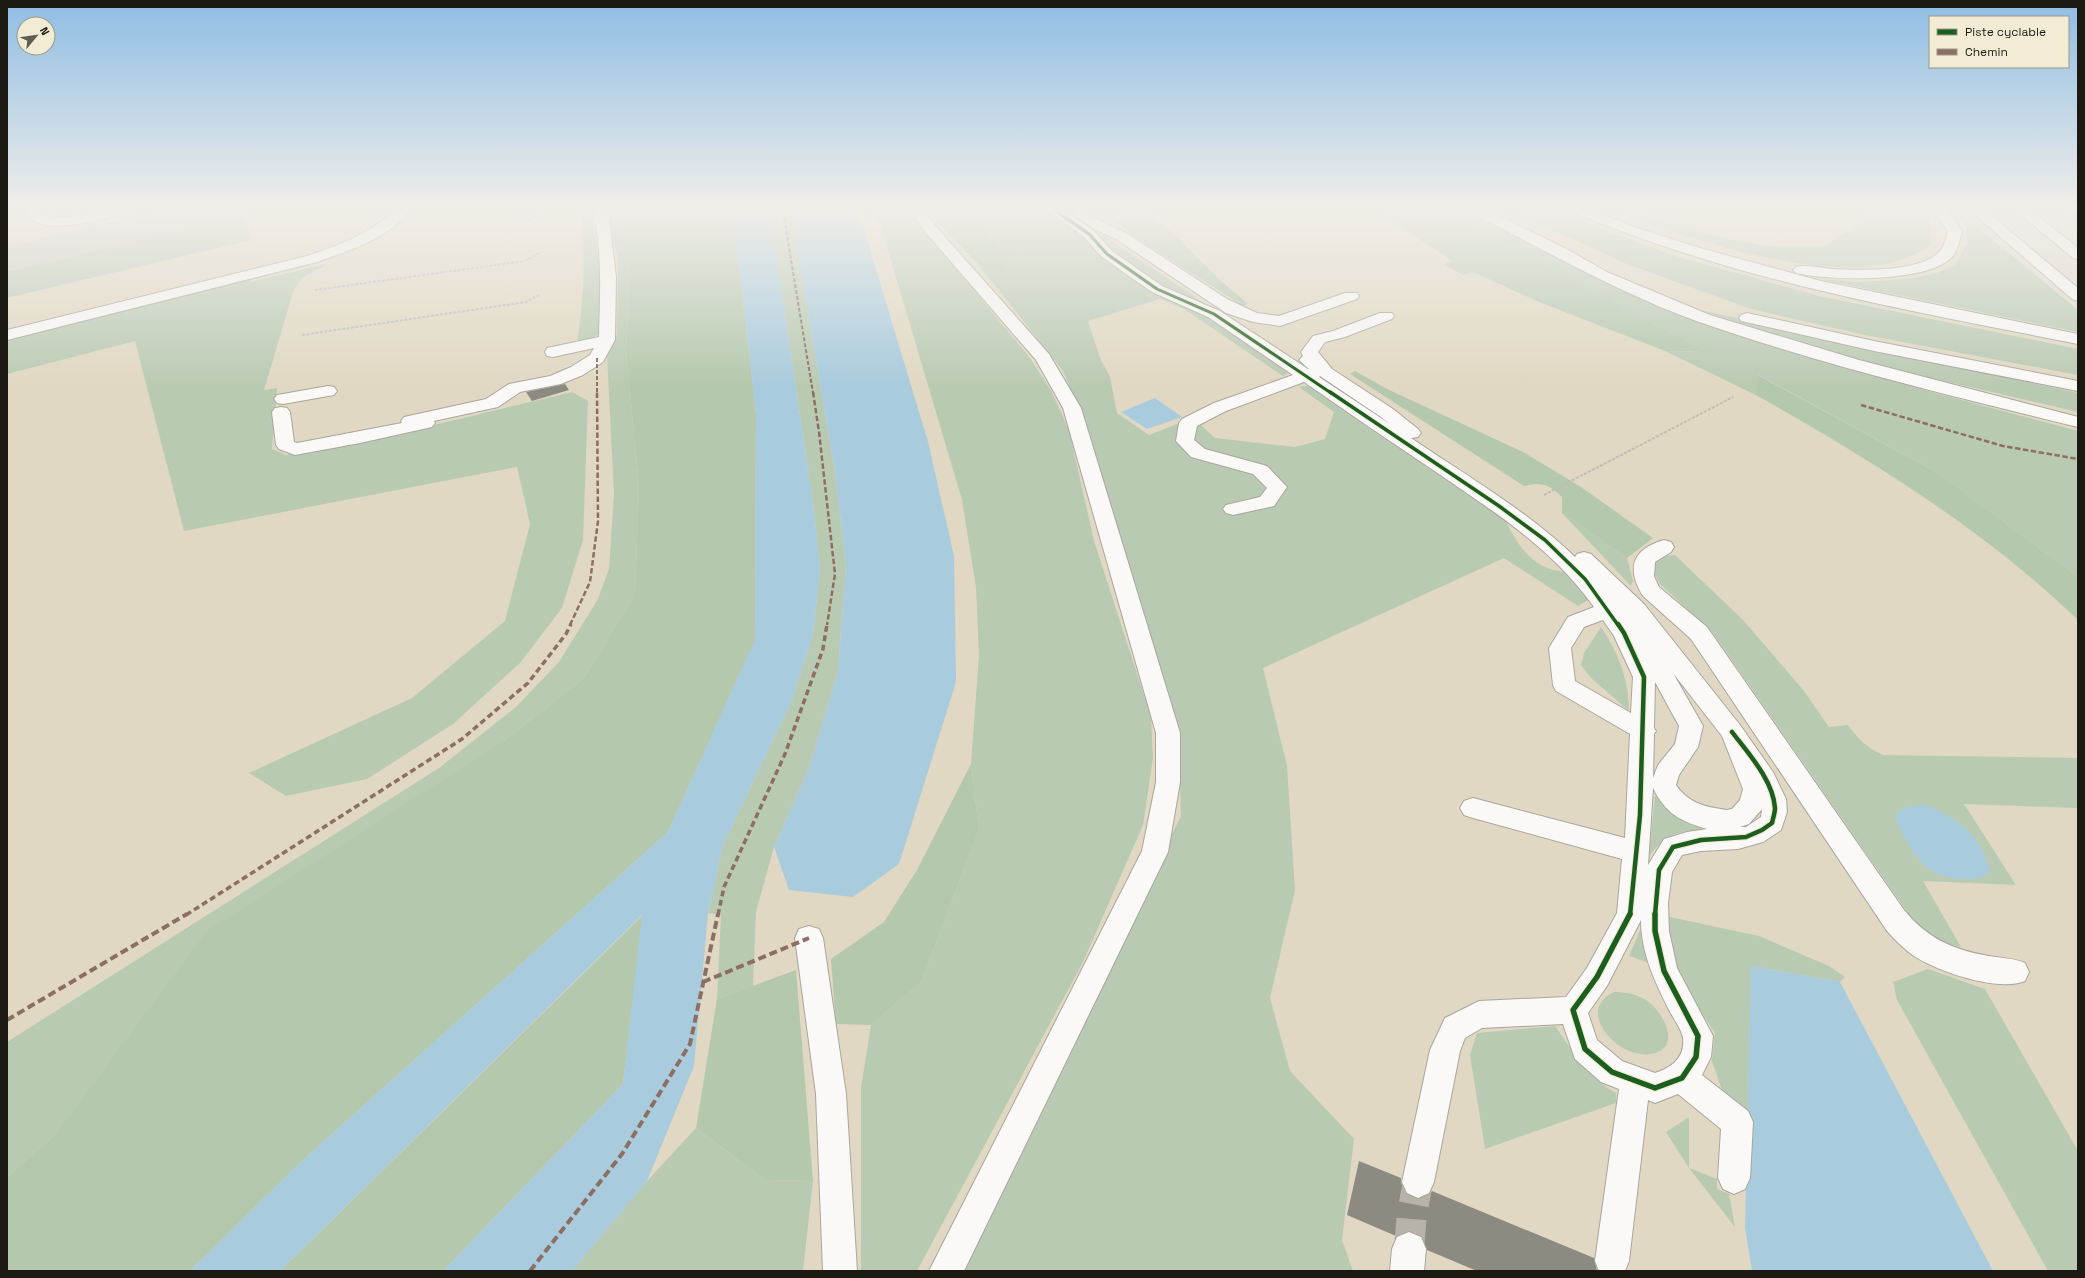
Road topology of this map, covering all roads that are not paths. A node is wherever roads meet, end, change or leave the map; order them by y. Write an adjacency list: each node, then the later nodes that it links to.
1 (281, 267): 17 (main road)
2 (607, 267): 19 (main road)
3 (963, 267): 45 (main road)
4 (1125, 267): 21 (main road)
5 (1154, 267): 21 (main road)
6 (1167, 267): 14 (main road)
7 (1587, 267): 26 (main road)
8 (1599, 267): 23 (main road)
9 (1745, 267): 18 (main road)
10 (1787, 267): 11 (main road)
11 (1917, 267)
12 (2044, 267): 13 (main road)
13 (2078, 296)
14 (1222, 303): 16 (main road); 21 (main road)
15 (1365, 304): 16 (main road); 16 (main road); 21 (main road)
16 (1280, 321)
17 (7, 335)
18 (2074, 338)
19 (607, 340): 20 (main road); 22 (main road)
20 (553, 352)
21 (1315, 374): 27 (main road); 29 (main road); 29 (main road)
22 (555, 380): 24 (main road); 25 (main road)
23 (2078, 386)
24 (328, 391)
25 (410, 421)
26 (2078, 422)
27 (1233, 509)
28 (1664, 547): 37 (main road)
29 (1613, 602): 30 (main road); 30 (main road); 31 (main road); 32 (main road)
30 (1644, 731): 33 (main road)
31 (1732, 732): 32 (main road); 39 (main road)
32 (1667, 772): 33 (main road)
33 (1642, 787): 35 (main road)
34 (1473, 808): 35 (main road)
35 (1636, 852): 38 (main road)
36 (809, 938): 44 (main road)
37 (2015, 972)
38 (1572, 1010): 40 (main road); 42 (main road)
39 (1682, 1078): 40 (main road); 41 (main road)
40 (1635, 1081): 43 (main road)
41 (1734, 1178)
42 (1418, 1182)
43 (1612, 1261)
44 (840, 1271)
45 (946, 1271)

